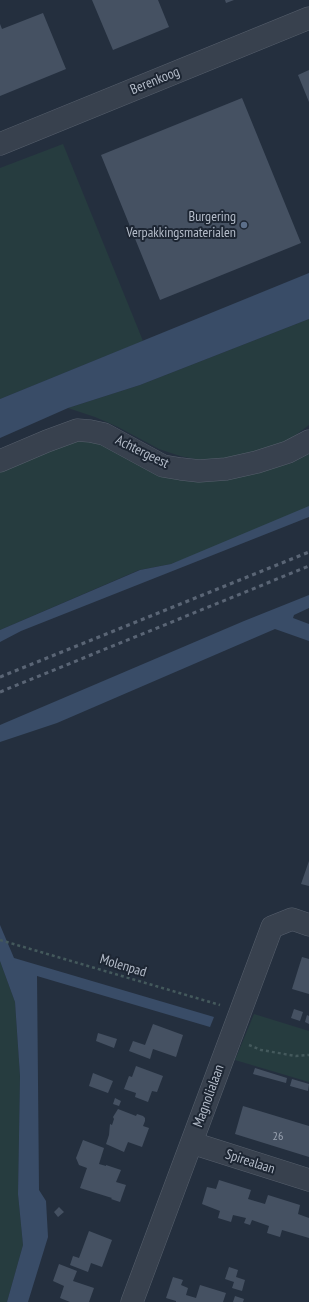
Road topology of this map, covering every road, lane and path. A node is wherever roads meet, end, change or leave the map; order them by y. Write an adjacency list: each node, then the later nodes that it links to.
1 (309, 18): 2 (street, Berenkoog)
2 (0, 144)
3 (309, 441): 4 (street, Achtergeest)
4 (0, 461)
5 (309, 924): 7 (street, Magnolialaan)
6 (0, 940): 7 (path, Molenpad)
7 (240, 1011): 8 (street, Magnolialaan)
8 (230, 1037): 9 (path); 10 (street, Magnolialaan)
9 (309, 1055)
10 (192, 1143): 11 (street, Spirealaan); 12 (street, Magnolialaan)
11 (309, 1180)
12 (132, 1302)

